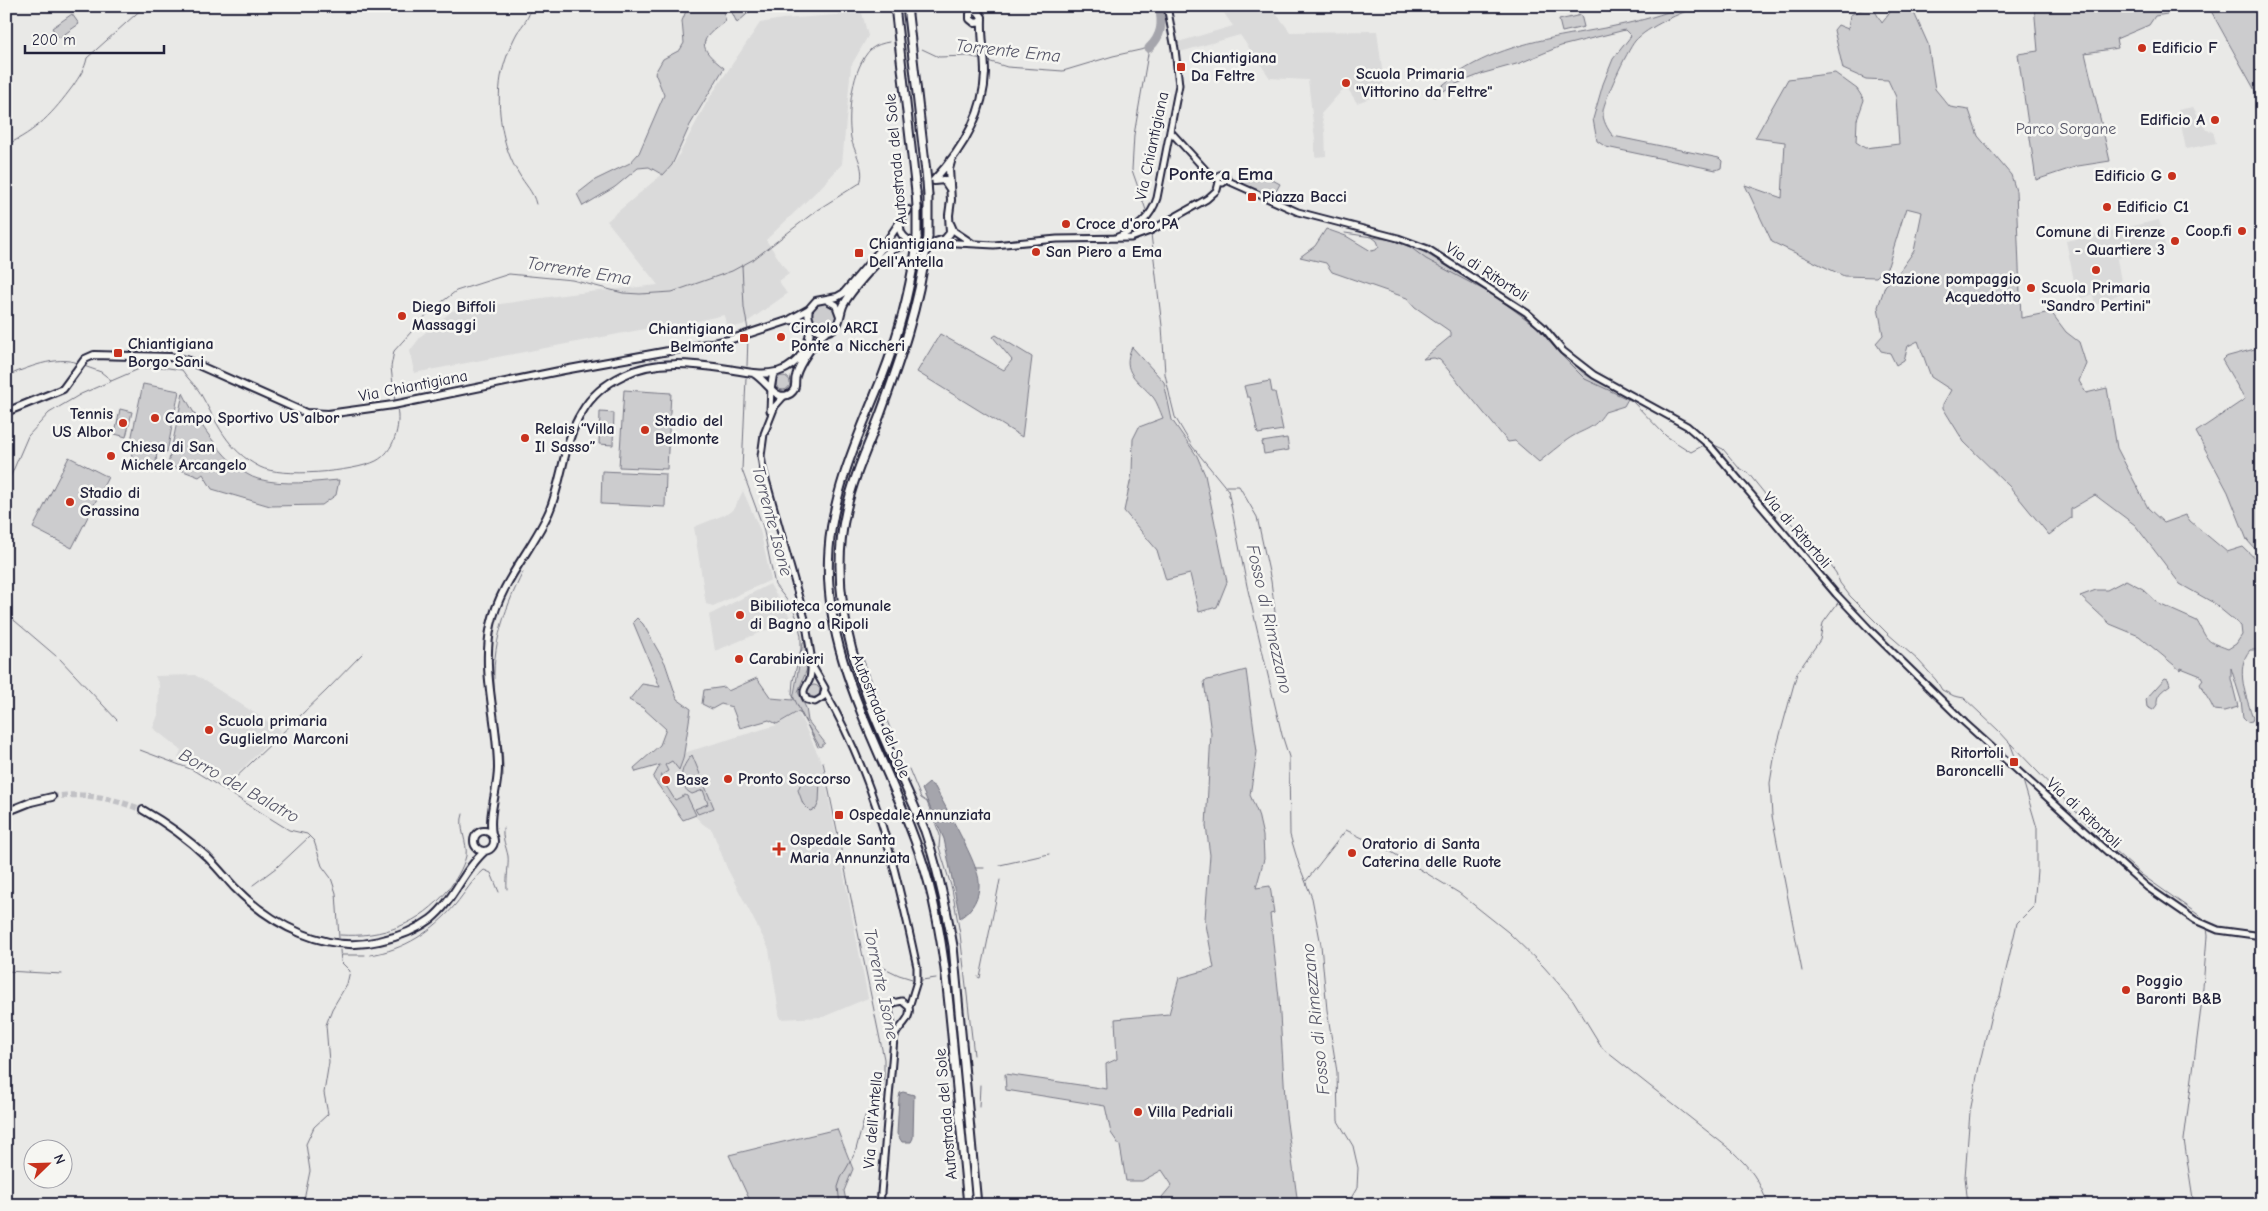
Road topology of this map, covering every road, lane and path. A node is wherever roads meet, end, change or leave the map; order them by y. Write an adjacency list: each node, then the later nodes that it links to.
1 (894, 6): 53 (highway, Autostrada del Sole, bridge)
2 (907, 6): 9 (highway, Autostrada del Sole)
3 (1167, 6): 6 (street, Via Chiantigiana)
4 (976, 9): 5 (main road, Via Chiantigiana); 5 (main road, Via Chiantigiana)
5 (979, 21): 7 (main road, Via Chiantigiana)
6 (1170, 132): 8 (street); 14 (street, Via Chiantigiana)
7 (952, 158): 9 (main road, Via Chiantigiana); 10 (main road, Via Chiantigiana)
8 (1218, 180): 14 (street, Via Chiantigiana); 45 (street, Via di Ritortoli)
9 (932, 181): 10 (main road); 54 (highway, Autostrada del Sole, bridge)
10 (951, 192): 13 (main road, Via Chiantigiana)
11 (908, 210): 12 (main road, Via Chiantigiana)
12 (902, 218): 17 (main road, Via Chiantigiana); 19 (main road)
13 (950, 221): 15 (main road, Via Chiantigiana); 16 (street)
14 (1110, 239): 16 (street, Via Chiantigiana)
15 (935, 242): 16 (street, Via Chiantigiana)
16 (975, 244)
17 (818, 301): 18 (main road, Via Chiantigiana); 19 (main road)
18 (809, 309): 20 (main road, Via Chiantigiana); 21 (main road)
19 (840, 316): 22 (main road)
20 (790, 320): 21 (main road, Via Chiantigiana); 28 (main road, Via Chiantigiana)
21 (809, 322): 22 (main road, Via Chiantigiana); 23 (main road)
22 (830, 330): 25 (main road)
23 (779, 371): 24 (main road); 25 (main road); 26 (main road)
24 (751, 373): 26 (main road); 39 (main road)
25 (795, 379): 27 (main road)
26 (771, 387): 27 (main road); 29 (street)
27 (784, 396): 29 (street)
28 (6, 412)
29 (769, 419): 30 (street)
30 (811, 659): 31 (street); 32 (street)
31 (808, 682): 32 (street); 34 (street)
32 (820, 682): 33 (street)
33 (825, 692): 34 (street); 35 (street, Via dell'Antella)
34 (820, 700): 35 (street)
35 (838, 714): 46 (street, Via dell'Antella)
36 (52, 797): 38 (main road)
37 (142, 810): 44 (main road)
38 (6, 812)
39 (492, 819): 40 (main road); 41 (main road)
40 (482, 831): 41 (main road); 42 (main road)
41 (492, 835): 43 (main road)
42 (475, 846): 43 (main road); 44 (main road)
43 (485, 851): 44 (main road)
44 (470, 869)
45 (2262, 936)
46 (914, 990): 47 (street); 48 (street, Via dell'Antella)
47 (902, 1001): 48 (street); 49 (street, Via dell'Antella)
48 (910, 1007): 50 (street, Via dell'Antella)
49 (892, 1020): 50 (street); 51 (street, Via dell'Antella)
50 (903, 1023): 51 (street, Via dell'Antella)
51 (894, 1038): 52 (street, Via dell'Antella)
52 (880, 1205)
53 (968, 1205)
54 (977, 1205)

